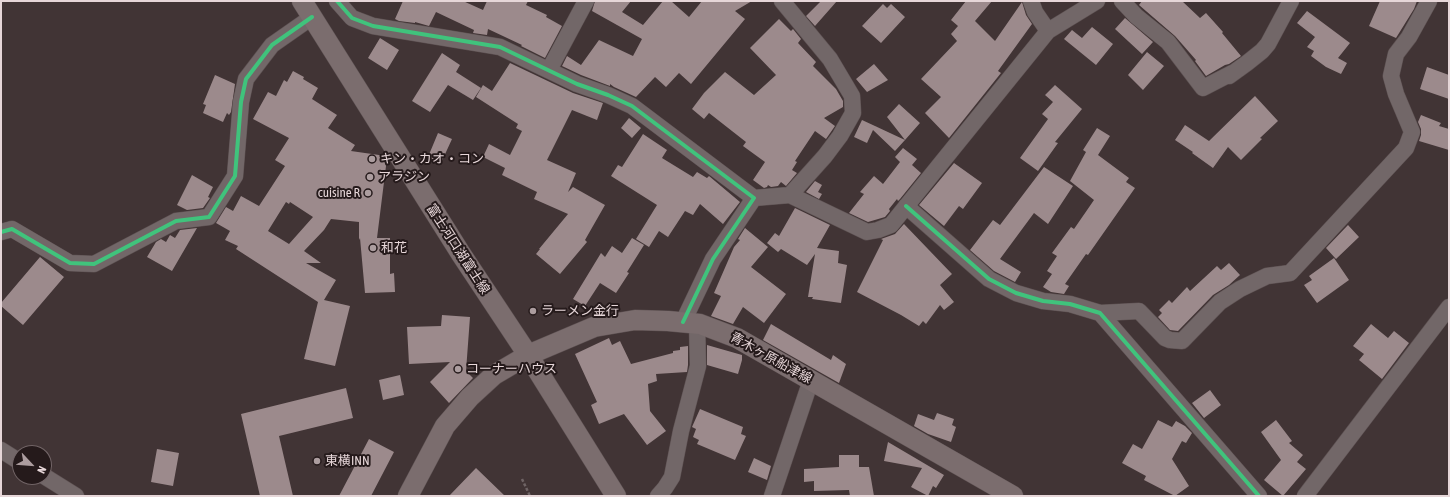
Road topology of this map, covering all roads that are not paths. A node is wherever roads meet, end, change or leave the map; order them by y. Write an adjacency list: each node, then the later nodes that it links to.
1 (337, 1): 11 (street)
2 (586, 1): 11 (street)
3 (782, 1): 12 (street)
4 (1031, 1): 10 (street)
5 (1097, 1): 10 (street)
6 (1122, 1): 7 (street)
7 (1291, 1)
8 (1429, 1): 17 (street)
9 (306, 9): 15 (street); 19 (main road, 富士河口湖富士線)
10 (1048, 32): 14 (street)
11 (549, 70): 13 (street)
12 (790, 195): 13 (street); 14 (street)
13 (754, 198): 18 (street)
14 (906, 206): 17 (street)
15 (1, 232)
16 (1449, 307): 31 (street)
17 (1100, 313): 30 (street)
18 (690, 323): 19 (main road, 青木ヶ原船津線); 20 (main road, 青木ヶ原船津線); 27 (street)
19 (528, 355): 25 (main road, 青木ヶ原船津線); 26 (main road, 富士河口湖富士線)
20 (811, 380): 28 (street); 29 (main road, 青木ヶ原船津線)
21 (1, 450): 22 (street)
22 (12, 457)
23 (52, 481): 24 (street)
24 (76, 496)
25 (408, 496)
26 (616, 496)
27 (658, 496)
28 (772, 496)
29 (1013, 496)
30 (1259, 496)
31 (1305, 496)

